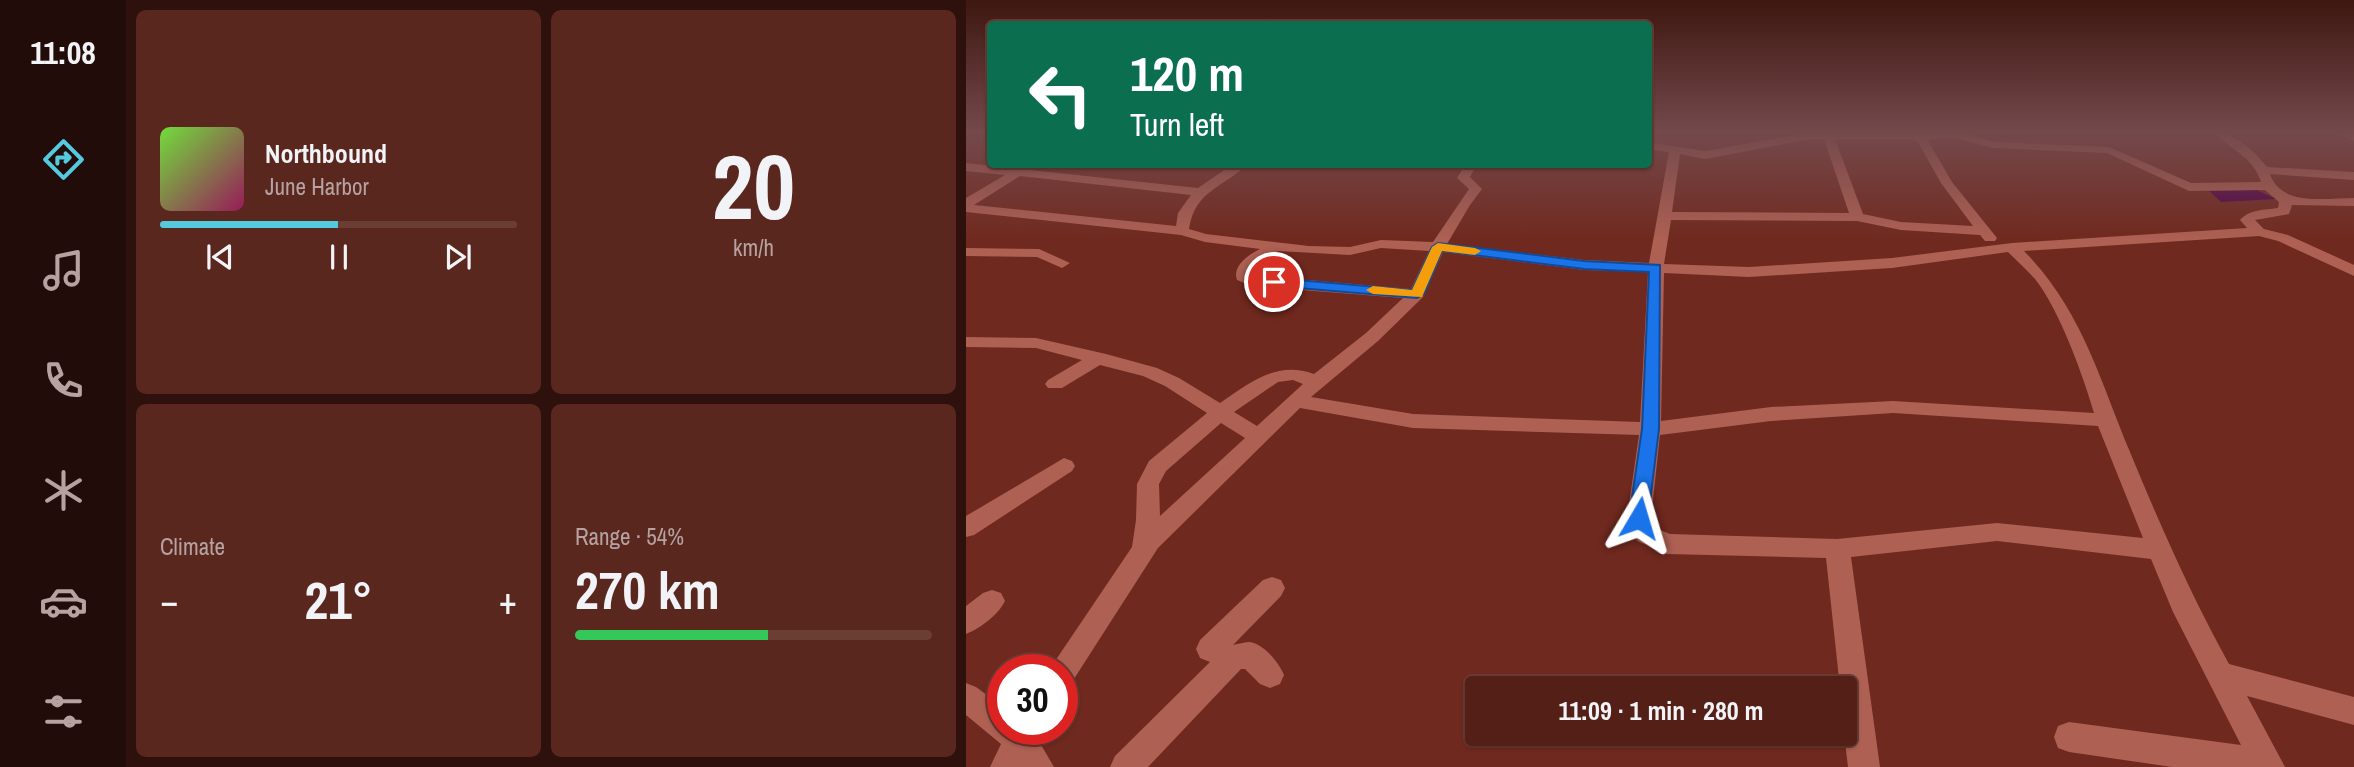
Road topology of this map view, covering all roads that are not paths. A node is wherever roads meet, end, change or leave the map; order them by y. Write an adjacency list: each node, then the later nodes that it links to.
1 (968, 169): 10 (street)
2 (1025, 169): 10 (street)
3 (1235, 169): 13 (street)
4 (1469, 169): 23 (street)
5 (1672, 169): 17 (street)
6 (1840, 169): 18 (street)
7 (1939, 169): 20 (street)
8 (2150, 169): 12 (street)
9 (2263, 170): 11 (street); 12 (street)
10 (1017, 173): 13 (street); 16 (street)
11 (2354, 176)
12 (2268, 186): 14 (street)
13 (1200, 192): 19 (street)
14 (2286, 201): 15 (street); 21 (street)
15 (2354, 202)
16 (966, 206): 19 (street)
17 (1664, 216): 18 (street); 27 (street)
18 (1857, 218): 20 (street)
19 (1182, 231): 22 (street)
20 (1984, 231): 24 (street)
21 (2259, 232): 24 (street); 28 (street)
22 (1276, 246): 23 (street); 29 (street)
23 (1438, 247): 27 (street); 29 (street)
24 (2006, 248): 27 (street); 36 (street)
25 (966, 252): 26 (street)
26 (1062, 263)
27 (1656, 268): 37 (street)
28 (2354, 271)
29 (1417, 294): 32 (street)
30 (966, 342): 31 (street)
31 (1099, 358): 33 (street); 35 (street)
32 (1316, 382): 34 (street); 35 (street)
33 (1055, 384)
34 (1296, 401): 37 (street); 38 (street)
35 (1221, 412): 38 (street); 41 (street)
36 (2106, 420): 37 (street); 43 (street)
37 (1650, 429): 42 (street)
38 (1260, 438): 41 (street)
39 (1064, 466): 40 (street)
40 (966, 527)
41 (1144, 548): 47 (street)
42 (1837, 549): 43 (street); 59 (street)
43 (2161, 550): 50 (street)
44 (1272, 588): 48 (street)
45 (992, 601): 46 (street)
46 (966, 622)
47 (1074, 654)
48 (1233, 658): 49 (street); 58 (street)
49 (1270, 675)
50 (2219, 675): 52 (street); 56 (street)
51 (966, 697): 53 (street)
52 (2354, 711)
53 (987, 716)
54 (2069, 737): 56 (street)
55 (1018, 745): 57 (street)
56 (2269, 766)
57 (1038, 767)
58 (1126, 767)
59 (1864, 767)

